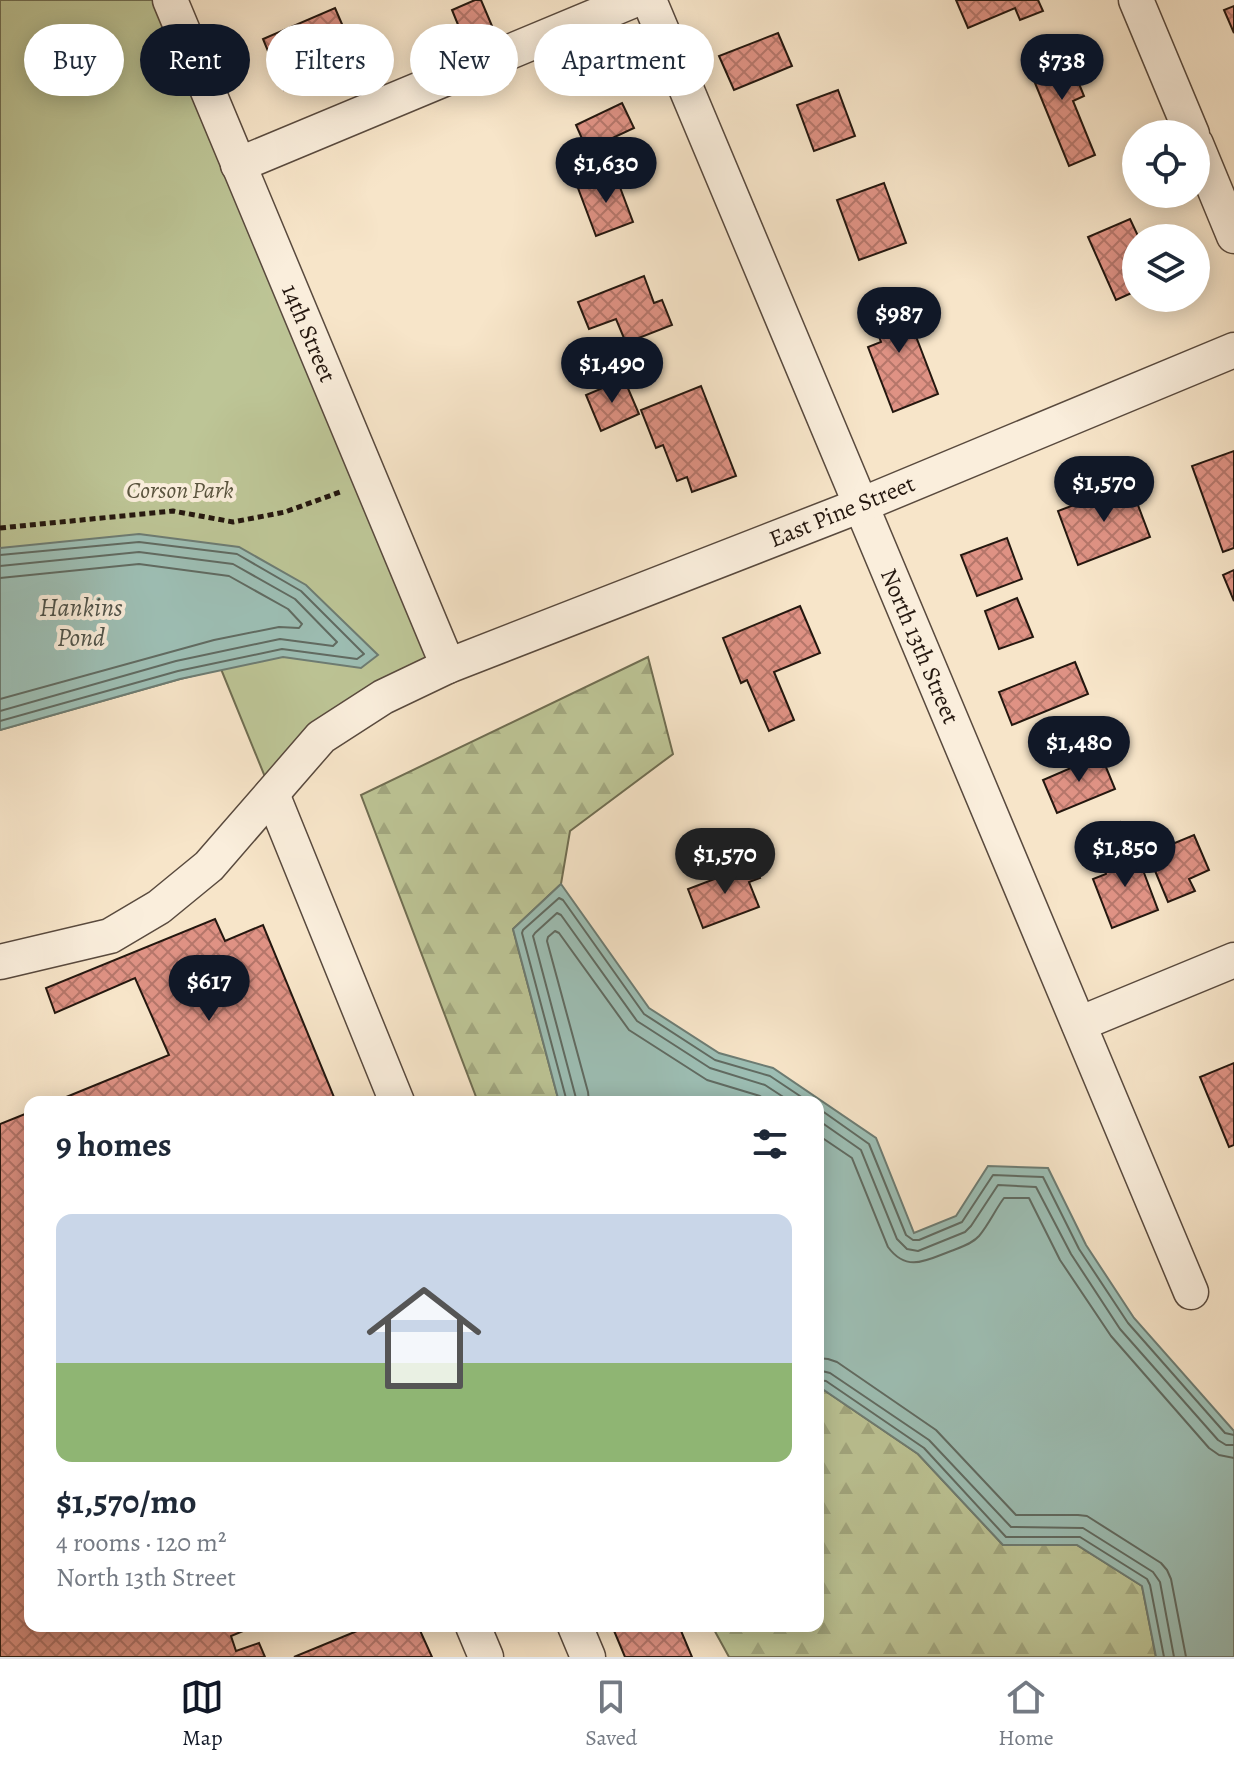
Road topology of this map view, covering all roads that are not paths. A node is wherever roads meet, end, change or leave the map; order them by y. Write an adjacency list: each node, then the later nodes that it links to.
1 (170, 0): 6 (street, 14th Street)
2 (634, 0): 6 (street)
3 (649, 0): 10 (street, North 13th Street)
4 (1136, 0): 5 (street)
5 (1186, 120)
6 (238, 165): 11 (street, 14th Street)
7 (1210, 178): 8 (street)
8 (1234, 236)
9 (1234, 350): 10 (street, East Pine Street)
10 (861, 505): 11 (street, East Pine Street); 15 (street, North 13th Street)
11 (448, 666): 12 (street, East Pine Street)
12 (272, 794): 14 (street, East Pine Street); 16 (street)
13 (1234, 960): 15 (street)
14 (0, 962)
15 (1079, 1024): 17 (street, North 13th Street)
16 (395, 1096)
17 (1191, 1292)
18 (476, 1632): 20 (street)
19 (578, 1632): 21 (street)
20 (486, 1657)
21 (588, 1657)

